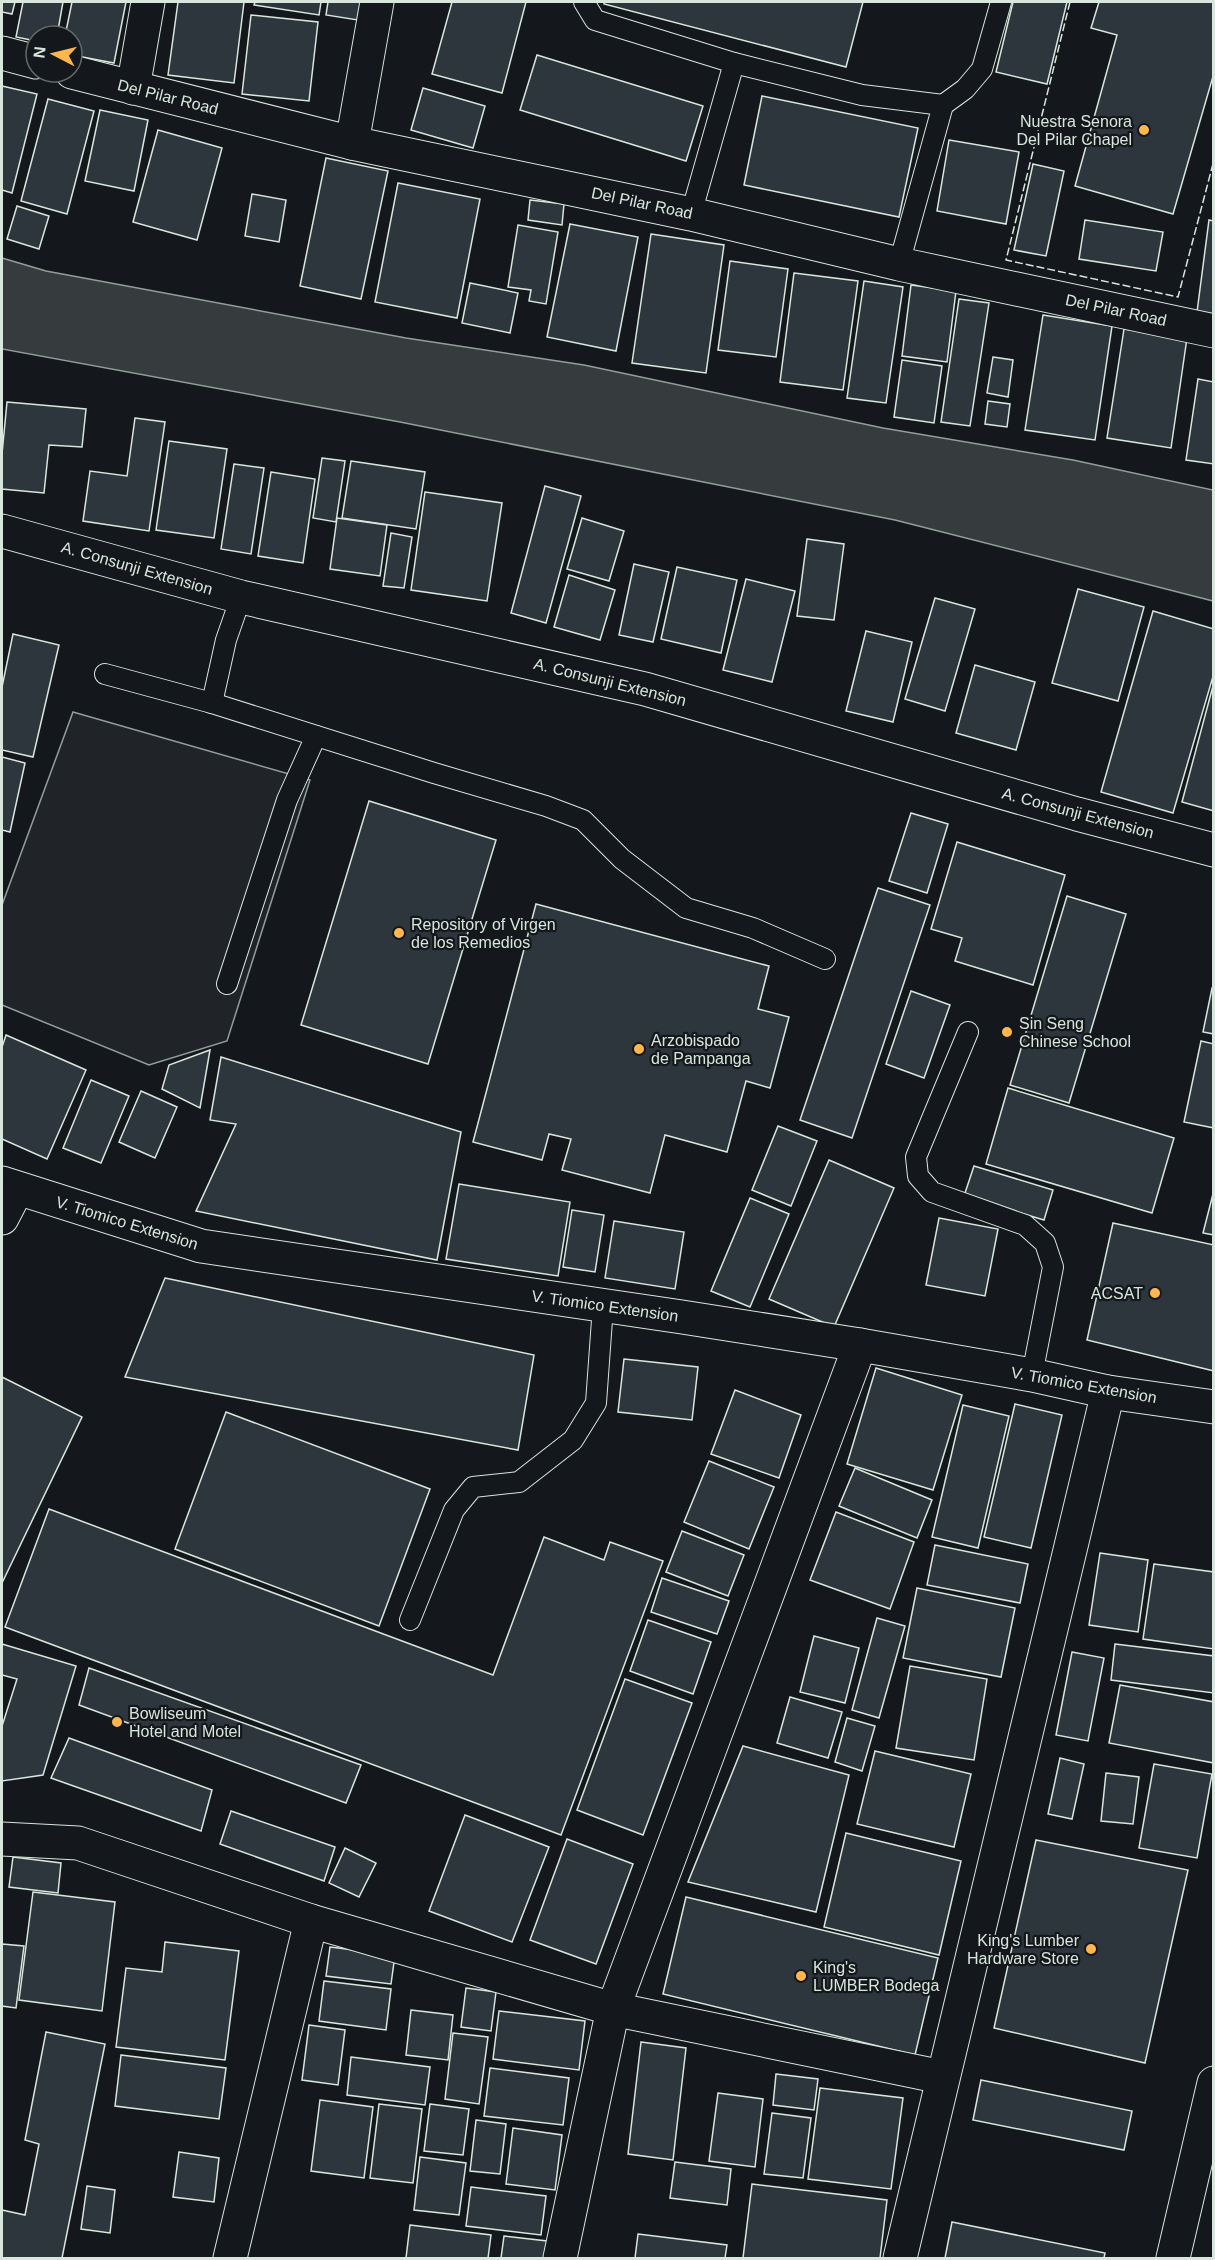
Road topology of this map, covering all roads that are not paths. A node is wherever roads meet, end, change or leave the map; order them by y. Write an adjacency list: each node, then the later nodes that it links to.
1 (148, 2): 9 (main road)
2 (378, 2): 11 (main road)
3 (584, 2): 7 (lane)
4 (1000, 2): 10 (lane)
5 (2, 53): 6 (main road)
6 (24, 59)
7 (734, 63): 10 (lane); 12 (lane)
8 (84, 75): 9 (main road, Del Pilar Road)
9 (133, 88): 11 (main road, Del Pilar Road)
10 (944, 105): 13 (lane)
11 (352, 142): 12 (main road, Del Pilar Road)
12 (691, 214): 13 (main road, Del Pilar Road)
13 (899, 264): 14 (main road, Del Pilar Road)
14 (1214, 331)
15 (2, 531): 16 (main road, A. Consunji Extension)
16 (241, 597): 18 (lane); 20 (main road, A. Consunji Extension)
17 (105, 674): 18 (lane)
18 (212, 703): 19 (lane)
19 (316, 736): 21 (lane); 22 (lane)
20 (1214, 850)
21 (825, 959)
22 (227, 984)
23 (968, 1032): 28 (lane)
24 (9, 1186): 25 (main road); 26 (main road, V. Tiomico Extension)
25 (2, 1218)
26 (603, 1306): 27 (main road, V. Tiomico Extension); 31 (lane)
27 (860, 1345): 28 (main road, V. Tiomico Extension); 34 (main road)
28 (1032, 1375): 29 (main road, V. Tiomico Extension)
29 (1108, 1392): 30 (main road, V. Tiomico Extension); 35 (main road)
30 (1214, 1407)
31 (410, 1620)
32 (2, 1839): 33 (main road)
33 (311, 1921): 34 (main road); 37 (main road)
34 (613, 2009): 35 (main road); 38 (main road)
35 (942, 2077): 39 (main road)
36 (1214, 2083): 40 (main road)
37 (230, 2259)
38 (560, 2259)
39 (900, 2259)
40 (1173, 2259)

